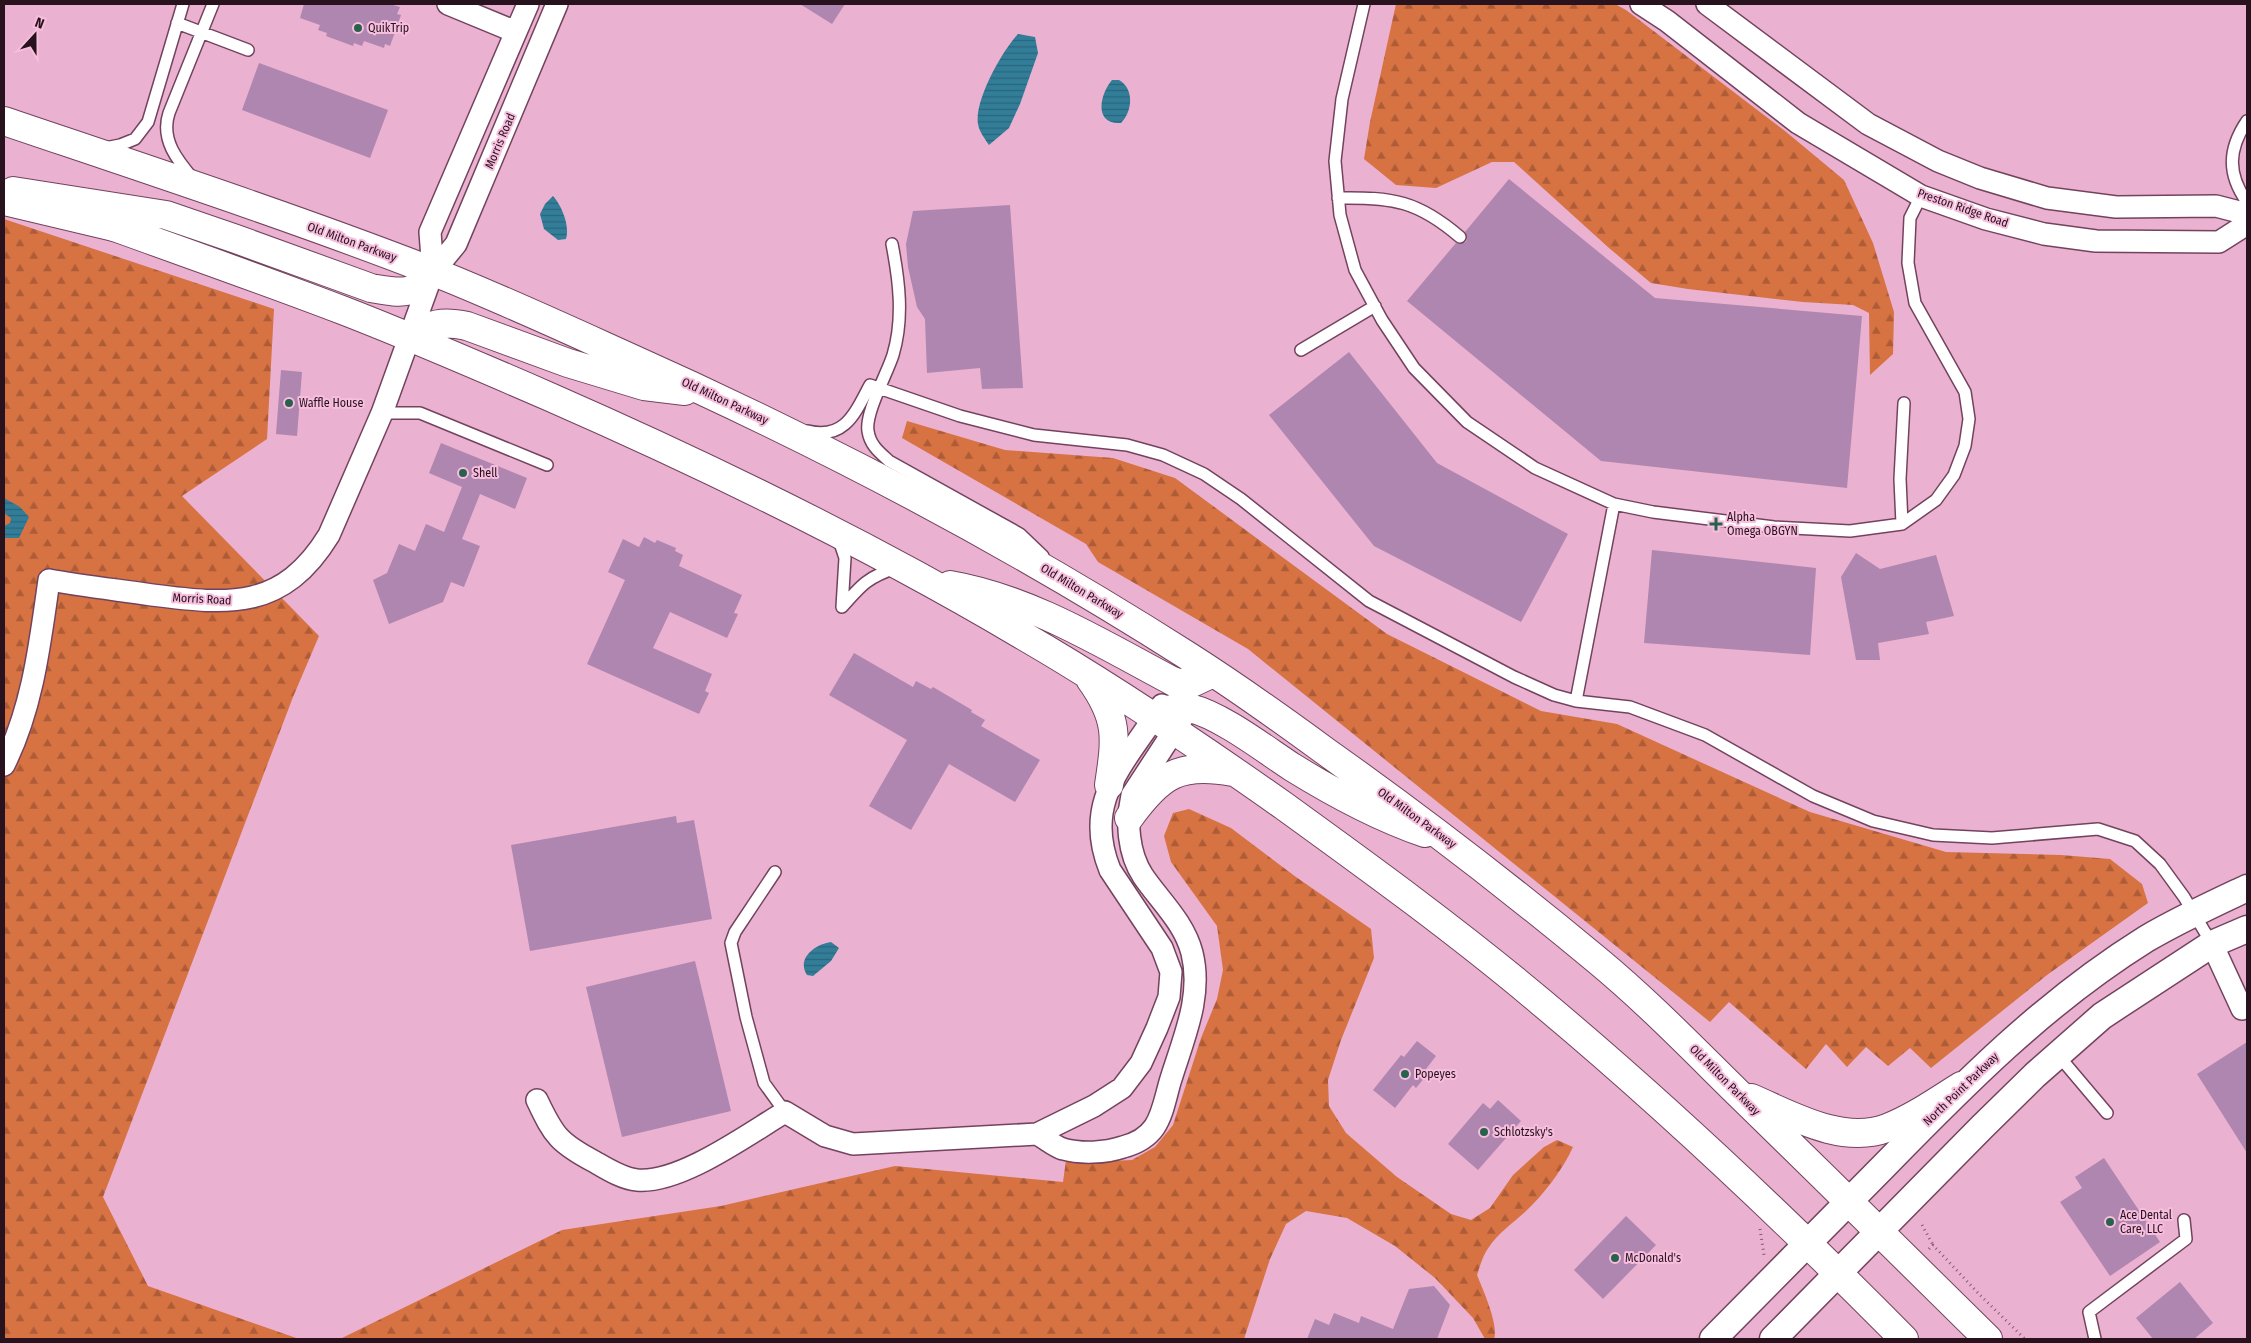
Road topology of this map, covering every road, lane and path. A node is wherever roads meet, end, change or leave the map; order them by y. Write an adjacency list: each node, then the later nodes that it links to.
1 (183, 4): 9 (lane)
2 (213, 4): 11 (lane)
3 (448, 4): 10 (street)
4 (528, 4): 10 (street, Morris Road)
5 (557, 4): 25 (street, Morris Road)
6 (1364, 4): 19 (lane)
7 (1641, 4): 18 (street, Preston Ridge Road)
8 (1707, 4): 21 (street)
9 (177, 23): 11 (lane); 15 (lane)
10 (516, 32): 25 (street, Morris Road)
11 (201, 33): 12 (lane); 16 (lane)
12 (248, 50)
13 (4, 121): 15 (highway, Old Milton Parkway)
14 (2247, 121): 20 (lane)
15 (84, 148): 16 (highway, Old Milton Parkway)
16 (202, 188): 25 (highway, Old Milton Parkway)
17 (7, 193): 25 (highway); 27 (highway)
18 (1921, 196): 22 (street, Preston Ridge Road); 36 (lane)
19 (1338, 198): 23 (lane); 26 (lane)
20 (2247, 202)
21 (2247, 214)
22 (2247, 224)
23 (1460, 237)
24 (892, 244): 29 (lane)
25 (433, 272): 27 (street, Morris Road); 30 (highway, Old Milton Parkway)
26 (1375, 306): 28 (lane); 35 (lane)
27 (411, 338): 30 (highway); 32 (street, Morris Road); 37 (highway)
28 (1301, 350)
29 (875, 388): 33 (lane); 40 (lane); 44 (lane)
30 (714, 395): 33 (highway, Old Milton Parkway)
31 (1904, 403): 36 (lane)
32 (382, 413): 34 (lane); 47 (street, Morris Road)
33 (772, 423): 40 (highway, Old Milton Parkway)
34 (547, 465)
35 (1614, 504): 36 (lane); 44 (lane)
36 (1902, 524)
37 (837, 533): 38 (highway); 38 (lane)
38 (899, 567): 39 (highway)
39 (926, 581): 42 (highway); 43 (highway)
40 (1073, 585): 41 (highway, Old Milton Parkway)
41 (1202, 665): 43 (highway); 45 (street); 51 (highway, Old Milton Parkway)
42 (1086, 674): 46 (highway); 49 (highway)
43 (1176, 683): 46 (street)
44 (1576, 701): 54 (lane)
45 (1190, 708): 46 (highway); 51 (highway)
46 (1164, 724): 48 (highway); 49 (street); 50 (street)
47 (4, 765)
48 (1237, 773): 50 (highway); 70 (highway)
49 (1109, 785): 64 (street)
50 (1129, 818): 64 (street)
51 (1452, 843): 60 (highway, Old Milton Parkway)
52 (775, 872): 62 (lane)
53 (2247, 888): 54 (street, North Point Parkway)
54 (2194, 913): 56 (lane); 59 (street, North Point Parkway)
55 (2247, 929): 56 (street)
56 (2212, 944): 57 (street); 58 (street)
57 (2242, 1009)
58 (2058, 1055): 63 (lane); 69 (street)
59 (1961, 1086): 60 (highway); 65 (street, North Point Parkway)
60 (1736, 1091): 65 (highway, Old Milton Parkway)
61 (537, 1100): 62 (street)
62 (785, 1112): 64 (street)
63 (2107, 1113)
64 (1037, 1134)
65 (1848, 1201): 69 (highway, Old Milton Parkway); 70 (street, North Point Parkway)
66 (2184, 1220): 80 (lane)
67 (1922, 1225): 71 (path)
68 (1761, 1228): 73 (path)
69 (1879, 1232): 74 (street); 78 (highway, Old Milton Parkway)
70 (1808, 1243): 74 (highway); 75 (street, North Point Parkway)
71 (1933, 1245): 72 (path); 79 (path)
72 (1928, 1249)
73 (1764, 1255)
74 (1838, 1272): 76 (street); 77 (highway)
75 (1713, 1339)
76 (1773, 1339)
77 (1904, 1339)
78 (1988, 1339)
79 (2025, 1339)
80 (2095, 1339)

